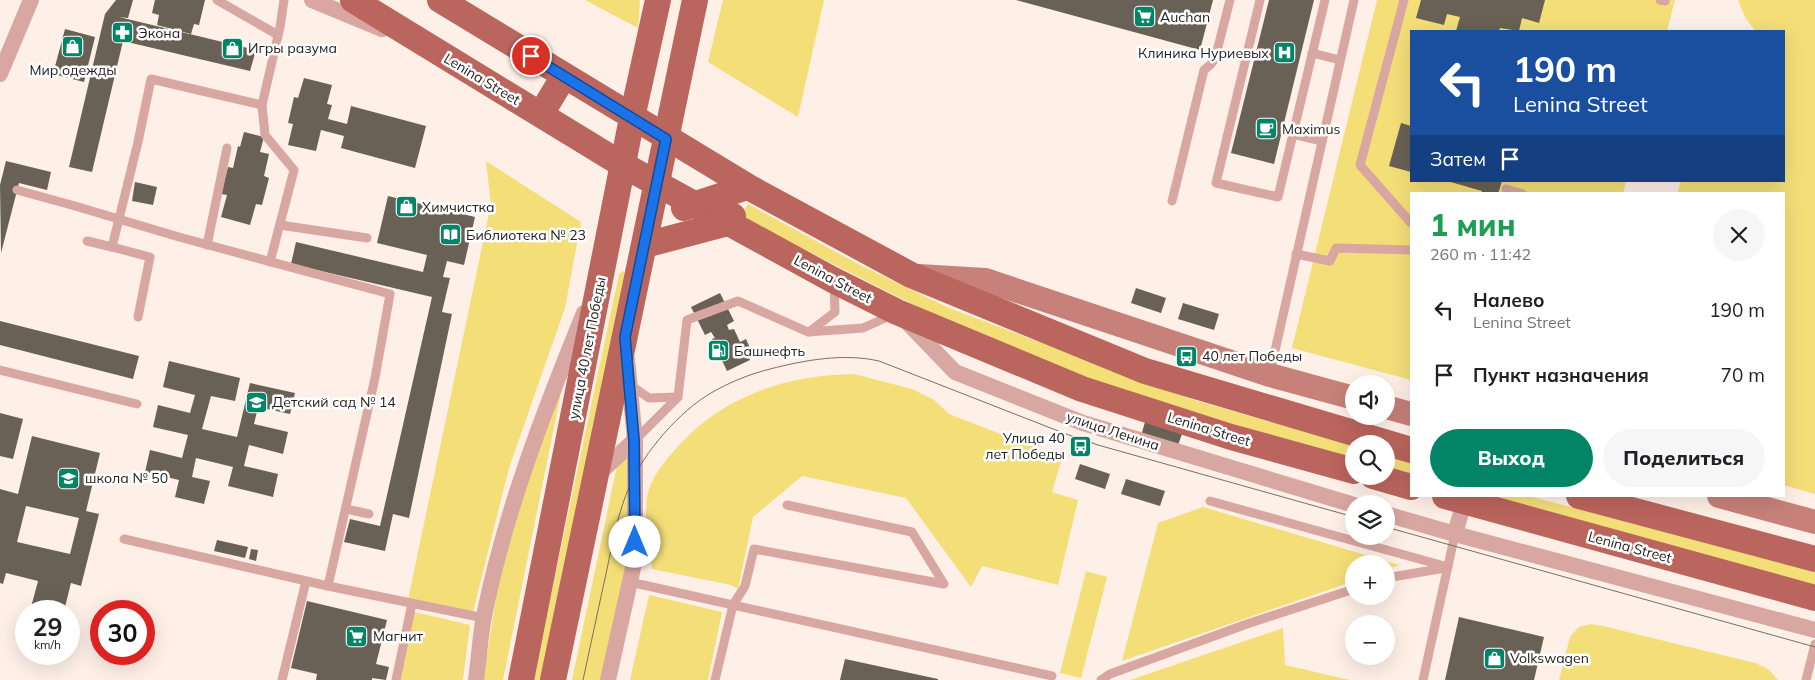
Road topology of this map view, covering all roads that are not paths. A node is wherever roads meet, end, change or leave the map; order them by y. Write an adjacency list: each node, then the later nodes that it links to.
1 (31, 0): 21 (street)
2 (217, 0): 17 (lane)
3 (284, 0): 17 (lane)
4 (312, 0): 19 (street)
5 (353, 0): 19 (main road, Lenina Street)
6 (440, 0): 16 (main road)
7 (458, 0): 16 (street)
8 (700, 0): 15 (street)
9 (1230, 0): 36 (lane)
10 (1260, 0): 26 (lane)
11 (1325, 0): 18 (lane)
12 (1354, 0): 20 (lane)
13 (1404, 0): 39 (lane)
14 (656, 6): 15 (main road); 25 (main road, улица 40 лет Победы)
15 (693, 12): 27 (main road)
16 (482, 26): 22 (main road)
17 (278, 35): 23 (lane)
18 (1312, 53): 20 (lane); 26 (lane)
19 (440, 54): 24 (main road, Lenina Street)
20 (1340, 60): 28 (lane)
21 (0, 74)
22 (564, 76): 24 (main road); 25 (main road)
23 (262, 105): 38 (lane); 41 (lane)
24 (541, 114): 30 (main road, Lenina Street)
25 (632, 118): 27 (main road); 30 (main road, улица 40 лет Победы)
26 (1292, 134): 28 (lane)
27 (666, 139): 31 (main road); 32 (main road)
28 (1322, 141): 49 (lane)
29 (227, 148): 46 (lane)
30 (623, 165): 31 (main road, Lenina Street); 43 (main road, улица 40 лет Победы)
31 (658, 184): 37 (main road, Lenina Street); 42 (main road)
32 (750, 188): 37 (main road); 40 (main road); 53 (main road)
33 (1506, 189): 35 (lane)
34 (17, 190): 38 (lane)
35 (1516, 192)
36 (1172, 201)
37 (694, 204): 40 (main road, Lenina Street); 42 (main road)
38 (118, 218): 46 (lane); 47 (lane)
39 (1410, 222)
40 (728, 223): 42 (main road); 54 (main road, Lenina Street)
41 (280, 225): 44 (lane); 50 (lane)
42 (647, 233): 43 (main road); 52 (main road)
43 (609, 236): 51 (main road, улица 40 лет Победы)
44 (367, 238)
45 (87, 240): 47 (lane)
46 (207, 245): 50 (lane)
47 (112, 247): 56 (lane)
48 (1410, 250): 49 (lane)
49 (1296, 254): 60 (lane)
50 (270, 262): 79 (lane)
51 (604, 265): 52 (main road); 95 (street, улица 40 лет Победы); 102 (main road, улица 40 лет Победы)
52 (638, 272): 58 (main road)
53 (911, 275): 60 (street); 68 (main road)
54 (834, 280): 55 (main road, Lenina Street); 57 (lane)
55 (897, 312): 57 (lane); 69 (main road, Lenina Street); 77 (street, улица Ленина)
56 (138, 317)
57 (808, 332): 63 (lane)
58 (625, 337): 61 (street); 70 (main road)
59 (0, 370): 64 (lane)
60 (1270, 375): 62 (street)
61 (629, 384): 63 (lane); 67 (street)
62 (1345, 396)
63 (678, 397): 67 (lane)
64 (137, 404)
65 (1395, 410): 66 (street)
66 (1410, 414)
67 (634, 440): 70 (street); 89 (street)
68 (1410, 450)
69 (1345, 469)
70 (596, 476): 103 (main road)
71 (1395, 482): 72 (main road)
72 (1410, 487)
73 (1583, 497): 85 (main road)
74 (1723, 497): 82 (street)
75 (1458, 498): 83 (street); 92 (main road, Lenina Street)
76 (1210, 501): 86 (lane)
77 (1345, 502)
78 (787, 505): 94 (lane)
79 (346, 509): 80 (lane); 90 (lane)
80 (369, 514)
81 (1395, 517): 83 (street)
82 (1815, 522)
83 (1455, 534): 86 (lane); 96 (street)
84 (124, 539): 88 (lane)
85 (1815, 559)
86 (1448, 567): 87 (lane); 107 (lane)
87 (1395, 576)
88 (306, 581): 90 (lane); 99 (lane)
89 (630, 582): 94 (lane); 104 (street)
90 (328, 586): 93 (lane)
91 (1345, 592): 106 (lane)
92 (1815, 598)
93 (412, 604): 95 (lane); 100 (lane)
94 (734, 605): 98 (lane); 105 (lane)
95 (484, 618): 101 (street, улица 40 лет Победы)
96 (1815, 630)
97 (1815, 644): 108 (lane)
98 (1052, 676)
99 (282, 680)
100 (396, 680)
101 (476, 680)
102 (521, 680)
103 (553, 680)
104 (608, 680)
105 (715, 680)
106 (1101, 680)
107 (1423, 680)
108 (1806, 680)

